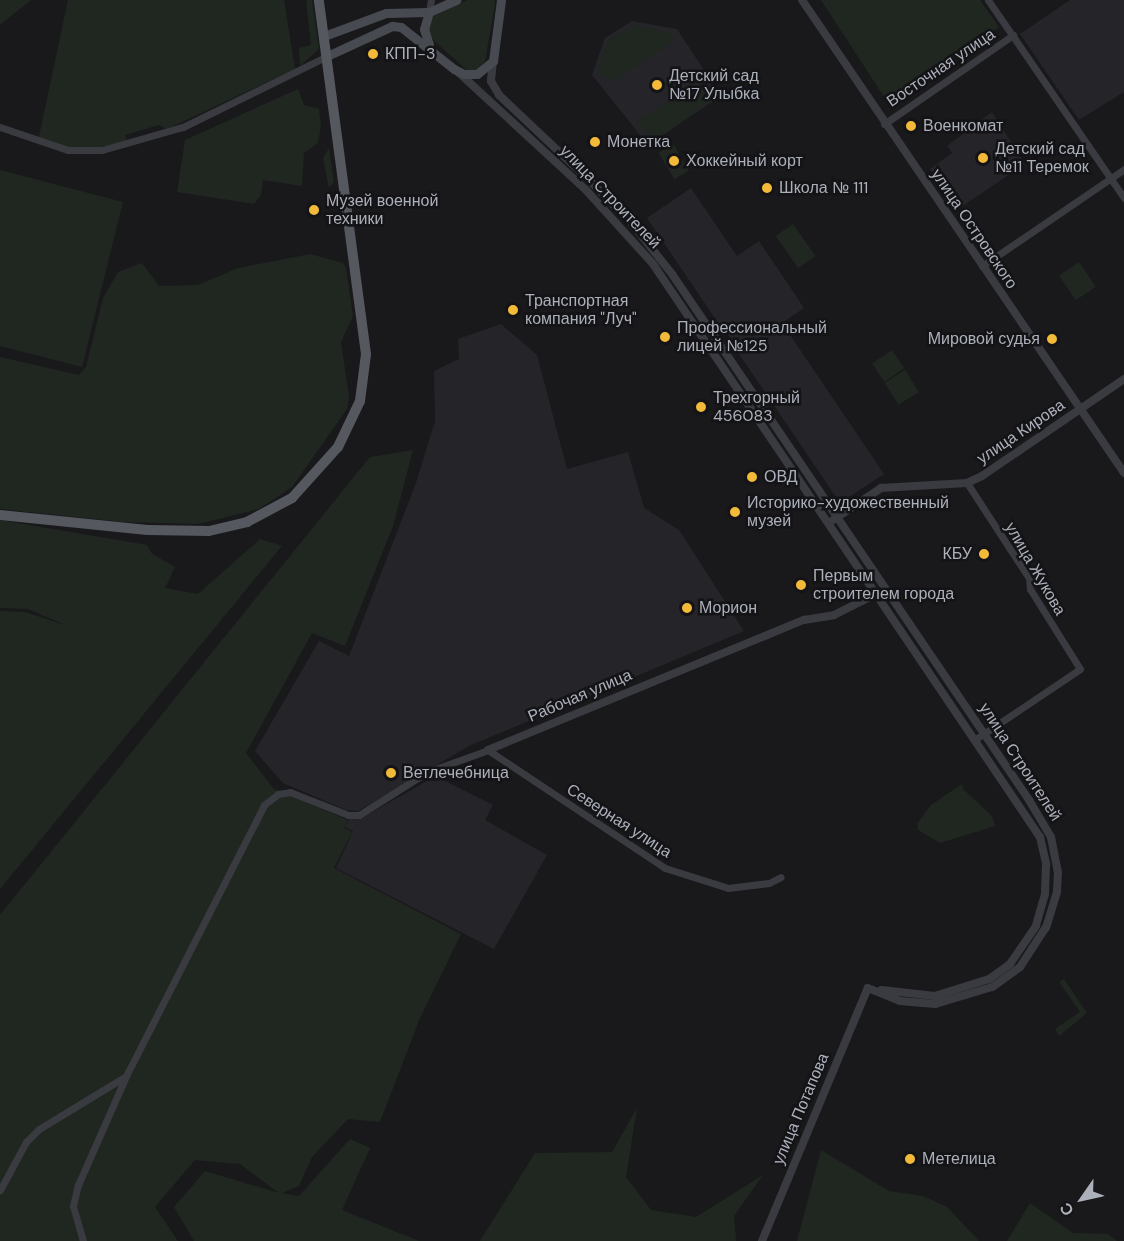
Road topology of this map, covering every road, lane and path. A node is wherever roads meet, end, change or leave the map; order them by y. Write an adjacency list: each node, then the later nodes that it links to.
1 (319, 0): 9 (main road)
2 (431, 0): 7 (street)
3 (456, 0): 7 (main road)
4 (802, 0): 14 (street, улица Островского)
5 (987, 0): 8 (street)
6 (502, 2): 12 (main road)
7 (429, 12): 9 (main road); 10 (main road)
8 (1013, 35): 14 (street, Восточная улица); 17 (street)
9 (324, 36): 11 (main road)
10 (433, 50): 11 (main road); 13 (main road)
11 (327, 57): 15 (street); 24 (main road)
12 (493, 61): 13 (main road); 25 (street, улица Строителей)
13 (454, 69): 25 (street, улица Строителей)
14 (884, 124): 19 (street, улица Островского)
15 (0, 127)
16 (1124, 169): 17 (street)
17 (1111, 178): 18 (street); 19 (street)
18 (1124, 198)
19 (982, 266): 21 (street, улица Островского)
20 (1124, 379): 21 (street, улица Кирова)
21 (1080, 410): 22 (street, улица Островского); 23 (street, улица Кирова)
22 (1124, 473)
23 (967, 483): 25 (street, улица Кирова); 28 (street, улица Жукова)
24 (0, 515)
25 (832, 520): 26 (street, улица Строителей); 27 (street, улица Строителей)
26 (885, 589): 27 (street, Рабочая улица); 28 (street, улица Строителей)
27 (877, 594): 28 (street, улица Строителей); 29 (street, Рабочая улица)
28 (980, 736): 31 (street, улица Строителей)
29 (488, 750): 30 (street, Северная улица); 32 (street, Рабочая улица)
30 (781, 877)
31 (868, 988): 34 (street, улица Потапова)
32 (126, 1076): 33 (street); 35 (street)
33 (0, 1190)
34 (765, 1240)
35 (83, 1241)

